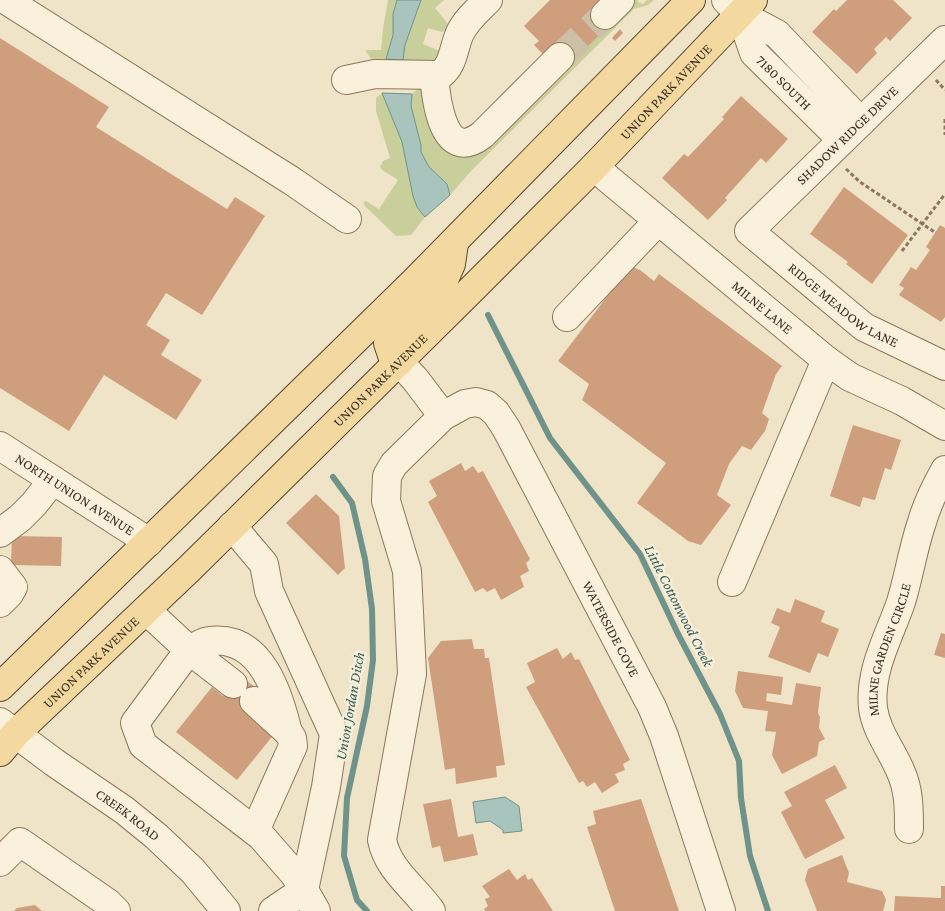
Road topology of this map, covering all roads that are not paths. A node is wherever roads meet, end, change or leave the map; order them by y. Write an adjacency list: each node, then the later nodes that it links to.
1 (6, 0): 11 (street)
2 (488, 0): 7 (street)
3 (692, 0): 14 (main road)
4 (740, 5): 9 (street, 7180 SOUTH); 10 (main road, UNION PARK AVENUE)
5 (945, 40): 9 (street, SHADOW RIDGE DRIVE)
6 (560, 57): 7 (street)
7 (427, 75): 8 (street)
8 (346, 80)
9 (844, 139): 13 (street, SHADOW RIDGE DRIVE)
10 (594, 167): 12 (street, MILNE LANE); 17 (main road, UNION PARK AVENUE)
11 (347, 219)
12 (658, 221): 15 (street); 16 (street, MILNE LANE)
13 (750, 231): 18 (street, RIDGE MEADOW LANE)
14 (455, 241): 17 (main road); 26 (main road)
15 (567, 317)
16 (826, 360): 20 (street, MILNE LANE); 28 (street)
17 (399, 362): 19 (street); 24 (main road, UNION PARK AVENUE)
18 (945, 366)
19 (443, 416): 44 (street, WATERSIDE COVE); 45 (street, WATERSIDE COVE)
20 (945, 426)
21 (0, 446): 23 (street, NORTH UNION AVENUE)
22 (945, 470): 37 (street, MILNE GARDEN CIRCLE)
23 (53, 480): 25 (street); 26 (street, NORTH UNION AVENUE)
24 (232, 526): 30 (main road, UNION PARK AVENUE); 40 (street)
25 (0, 533)
26 (149, 542): 33 (main road)
27 (0, 570): 29 (street)
28 (732, 582)
29 (0, 604)
30 (146, 610): 31 (street); 36 (main road, UNION PARK AVENUE)
31 (189, 650): 32 (street); 35 (street); 38 (street)
32 (233, 684)
33 (0, 687)
34 (254, 701): 35 (street)
35 (290, 735): 38 (street)
36 (5, 736): 42 (street, CREEK ROAD)
37 (909, 829)
38 (255, 832): 40 (street)
39 (0, 862): 41 (street)
40 (310, 900): 43 (street)
41 (116, 911)
42 (226, 911)
43 (273, 911)
44 (431, 911)
45 (721, 911)

